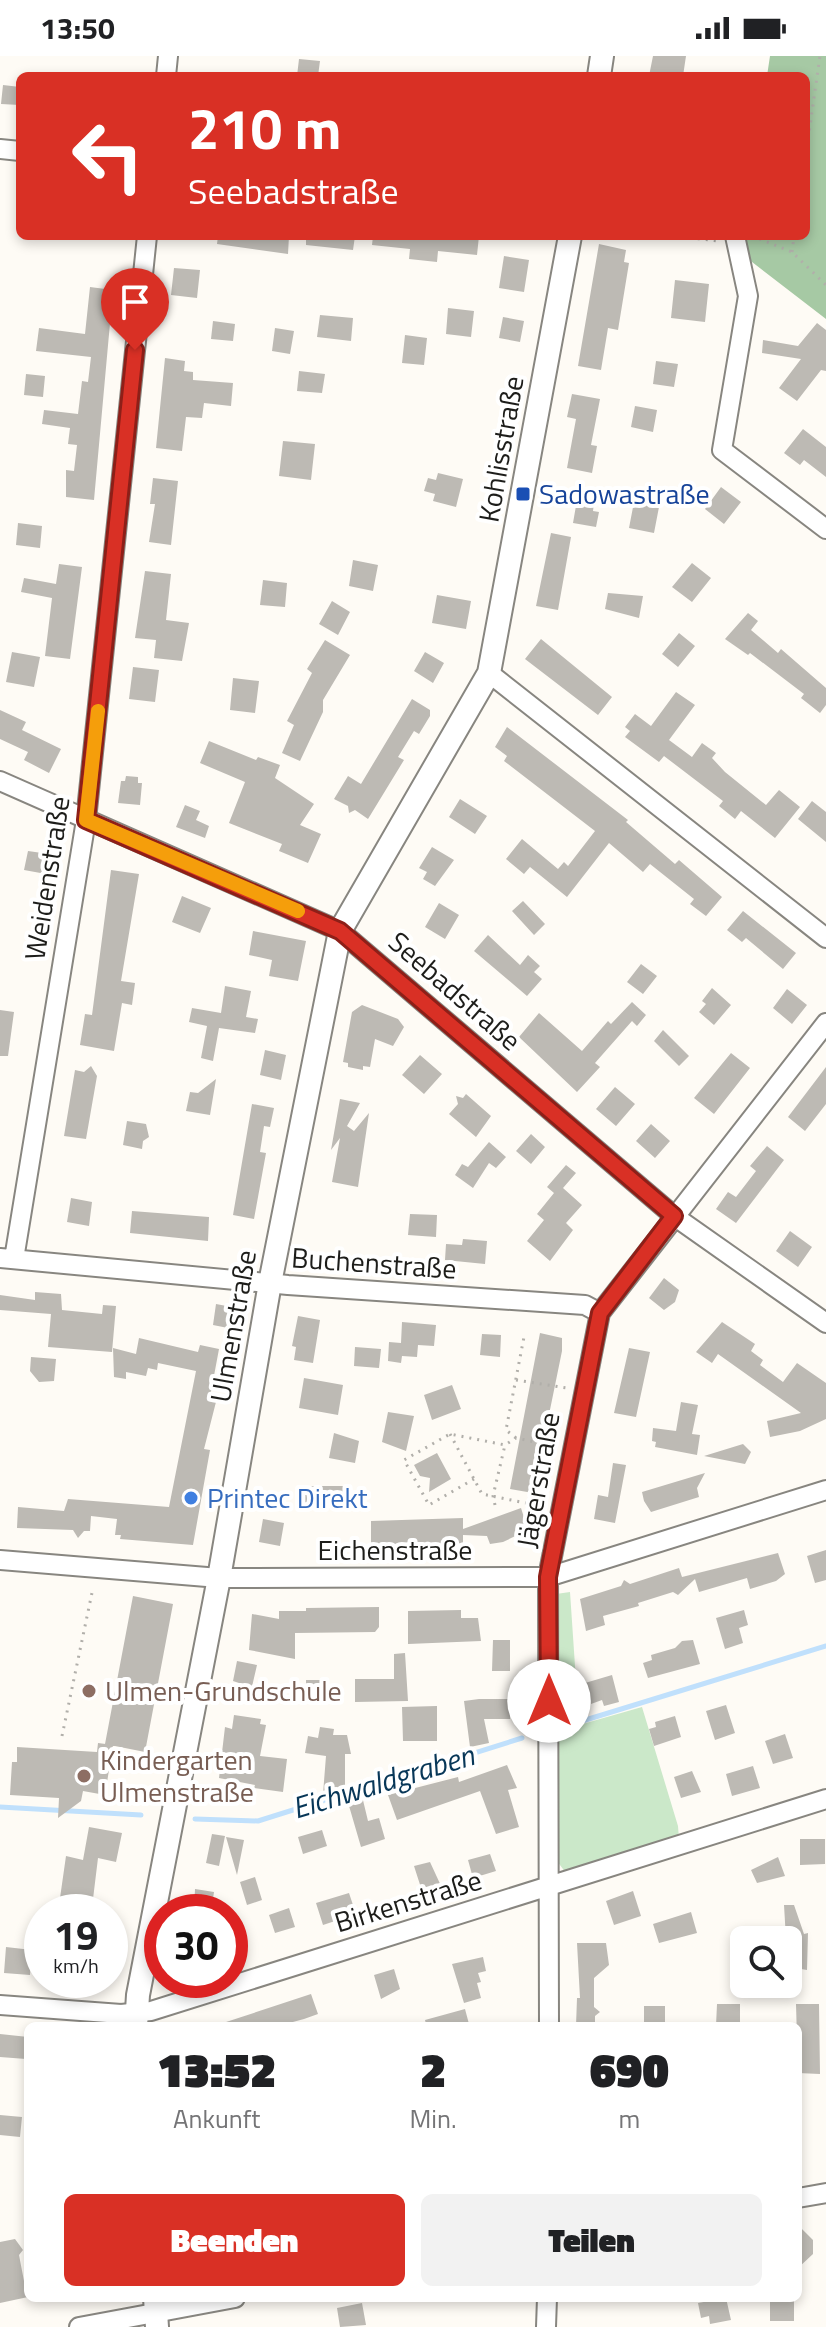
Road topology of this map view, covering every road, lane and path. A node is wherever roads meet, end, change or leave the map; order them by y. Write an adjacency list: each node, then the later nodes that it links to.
1 (820, 56): 2 (path)
2 (810, 126)
3 (147, 240): 13 (street, Weidenstraße)
4 (569, 240): 11 (street, Kohlisstraße)
5 (731, 240): 10 (street)
6 (762, 240): 8 (path)
7 (794, 240): 8 (path)
8 (792, 252): 9 (path)
9 (826, 285)
10 (826, 529)
11 (489, 673): 14 (street, Ulmenstraße); 15 (street)
12 (0, 781): 13 (street, Seebadstraße)
13 (86, 820): 14 (street, Seebadstraße); 18 (street, Weidenstraße)
14 (340, 931): 17 (street, Seebadstraße); 19 (street, Ulmenstraße)
15 (826, 938)
16 (826, 1023): 17 (street, Jägerstraße)
17 (674, 1216): 20 (street, Jägerstraße); 21 (street, Seebadstraße)
18 (7, 1258): 19 (street, Buchenstraße)
19 (270, 1283): 20 (street, Buchenstraße); 36 (street, Ulmenstraße)
20 (600, 1313): 24 (street, Jägerstraße)
21 (826, 1323)
22 (524, 1337): 23 (path)
23 (516, 1380): 24 (path); 26 (path)
24 (583, 1391): 28 (street, Jägerstraße)
25 (450, 1434): 27 (path); 29 (path); 29 (path)
26 (516, 1438): 27 (path); 28 (path)
27 (505, 1445): 31 (path)
28 (572, 1450): 33 (street, Jägerstraße)
29 (474, 1479): 31 (path)
30 (826, 1490): 35 (street, Eichenstraße)
31 (493, 1496): 32 (path); 33 (path)
32 (495, 1505)
33 (561, 1510): 35 (street, Jägerstraße)
34 (0, 1560): 36 (street, Eichenstraße)
35 (548, 1577): 36 (street, Eichenstraße); 40 (street, Jägerstraße)
36 (219, 1578): 42 (street, Ulmenstraße)
37 (93, 1588): 38 (path)
38 (62, 1736)
39 (826, 1799): 40 (street, Birkenstraße)
40 (550, 1886): 42 (street, Birkenstraße); 43 (street, Jägerstraße)
41 (0, 2005): 42 (street, Birkenstraße)
42 (135, 2020)
43 (549, 2022)
44 (826, 2193): 45 (street)
45 (802, 2197)
46 (212, 2302): 48 (street)
47 (547, 2302): 50 (street)
48 (156, 2312): 49 (street)
49 (79, 2327)
50 (546, 2327)

